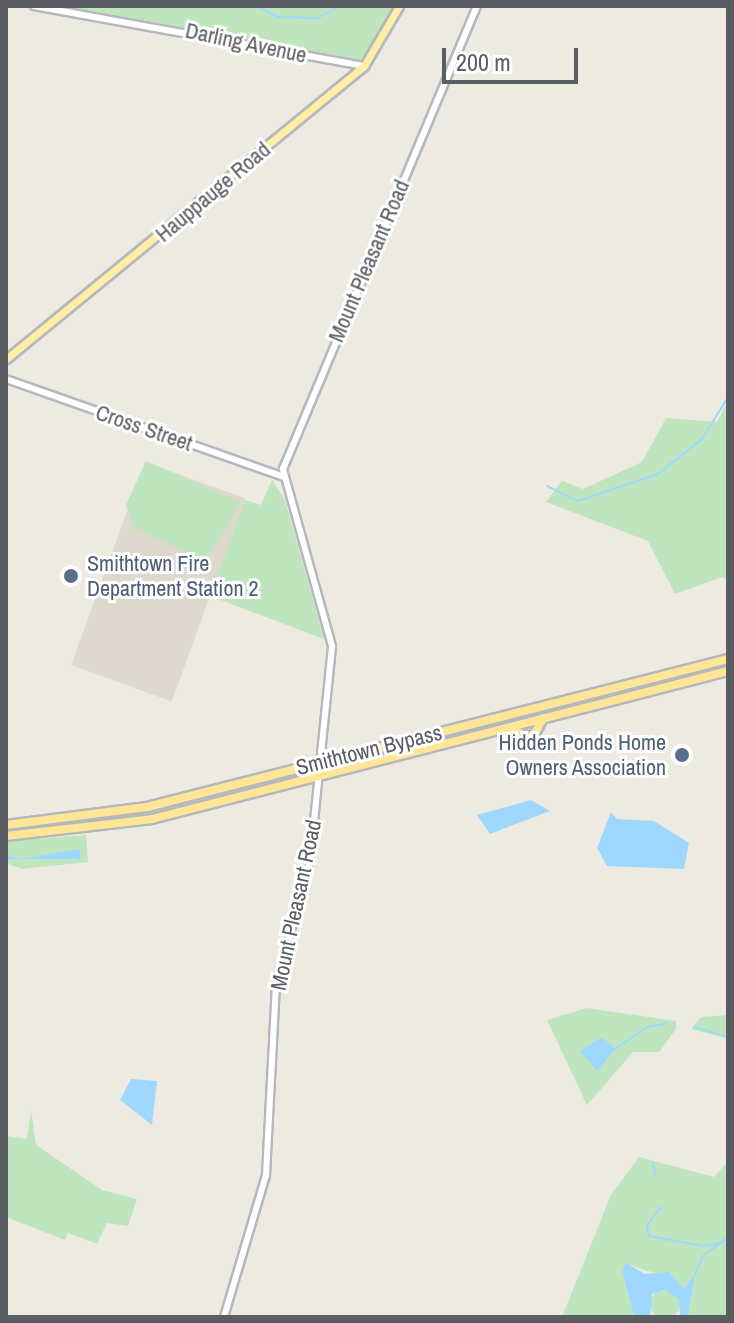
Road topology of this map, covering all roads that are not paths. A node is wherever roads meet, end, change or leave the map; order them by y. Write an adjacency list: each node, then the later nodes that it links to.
1 (34, 6): 4 (street, Darling Avenue)
2 (399, 6): 4 (main road, Hauppauge Road)
3 (477, 6): 7 (street, Mount Pleasant Road)
4 (364, 66): 5 (main road, Hauppauge Road)
5 (6, 359)
6 (6, 379): 7 (street, Cross Street)
7 (282, 476): 12 (street, Mount Pleasant Road)
8 (728, 659): 12 (highway, Smithtown Bypass)
9 (728, 671): 10 (highway, Smithtown Bypass)
10 (543, 718): 11 (highway, Smithtown Bypass); 11 (highway)
11 (498, 729): 13 (highway, Smithtown Bypass)
12 (322, 762): 13 (street, Mount Pleasant Road); 14 (highway, Smithtown Bypass)
13 (321, 777): 15 (highway, Smithtown Bypass); 16 (street, Mount Pleasant Road)
14 (6, 825)
15 (6, 836)
16 (224, 1317)

